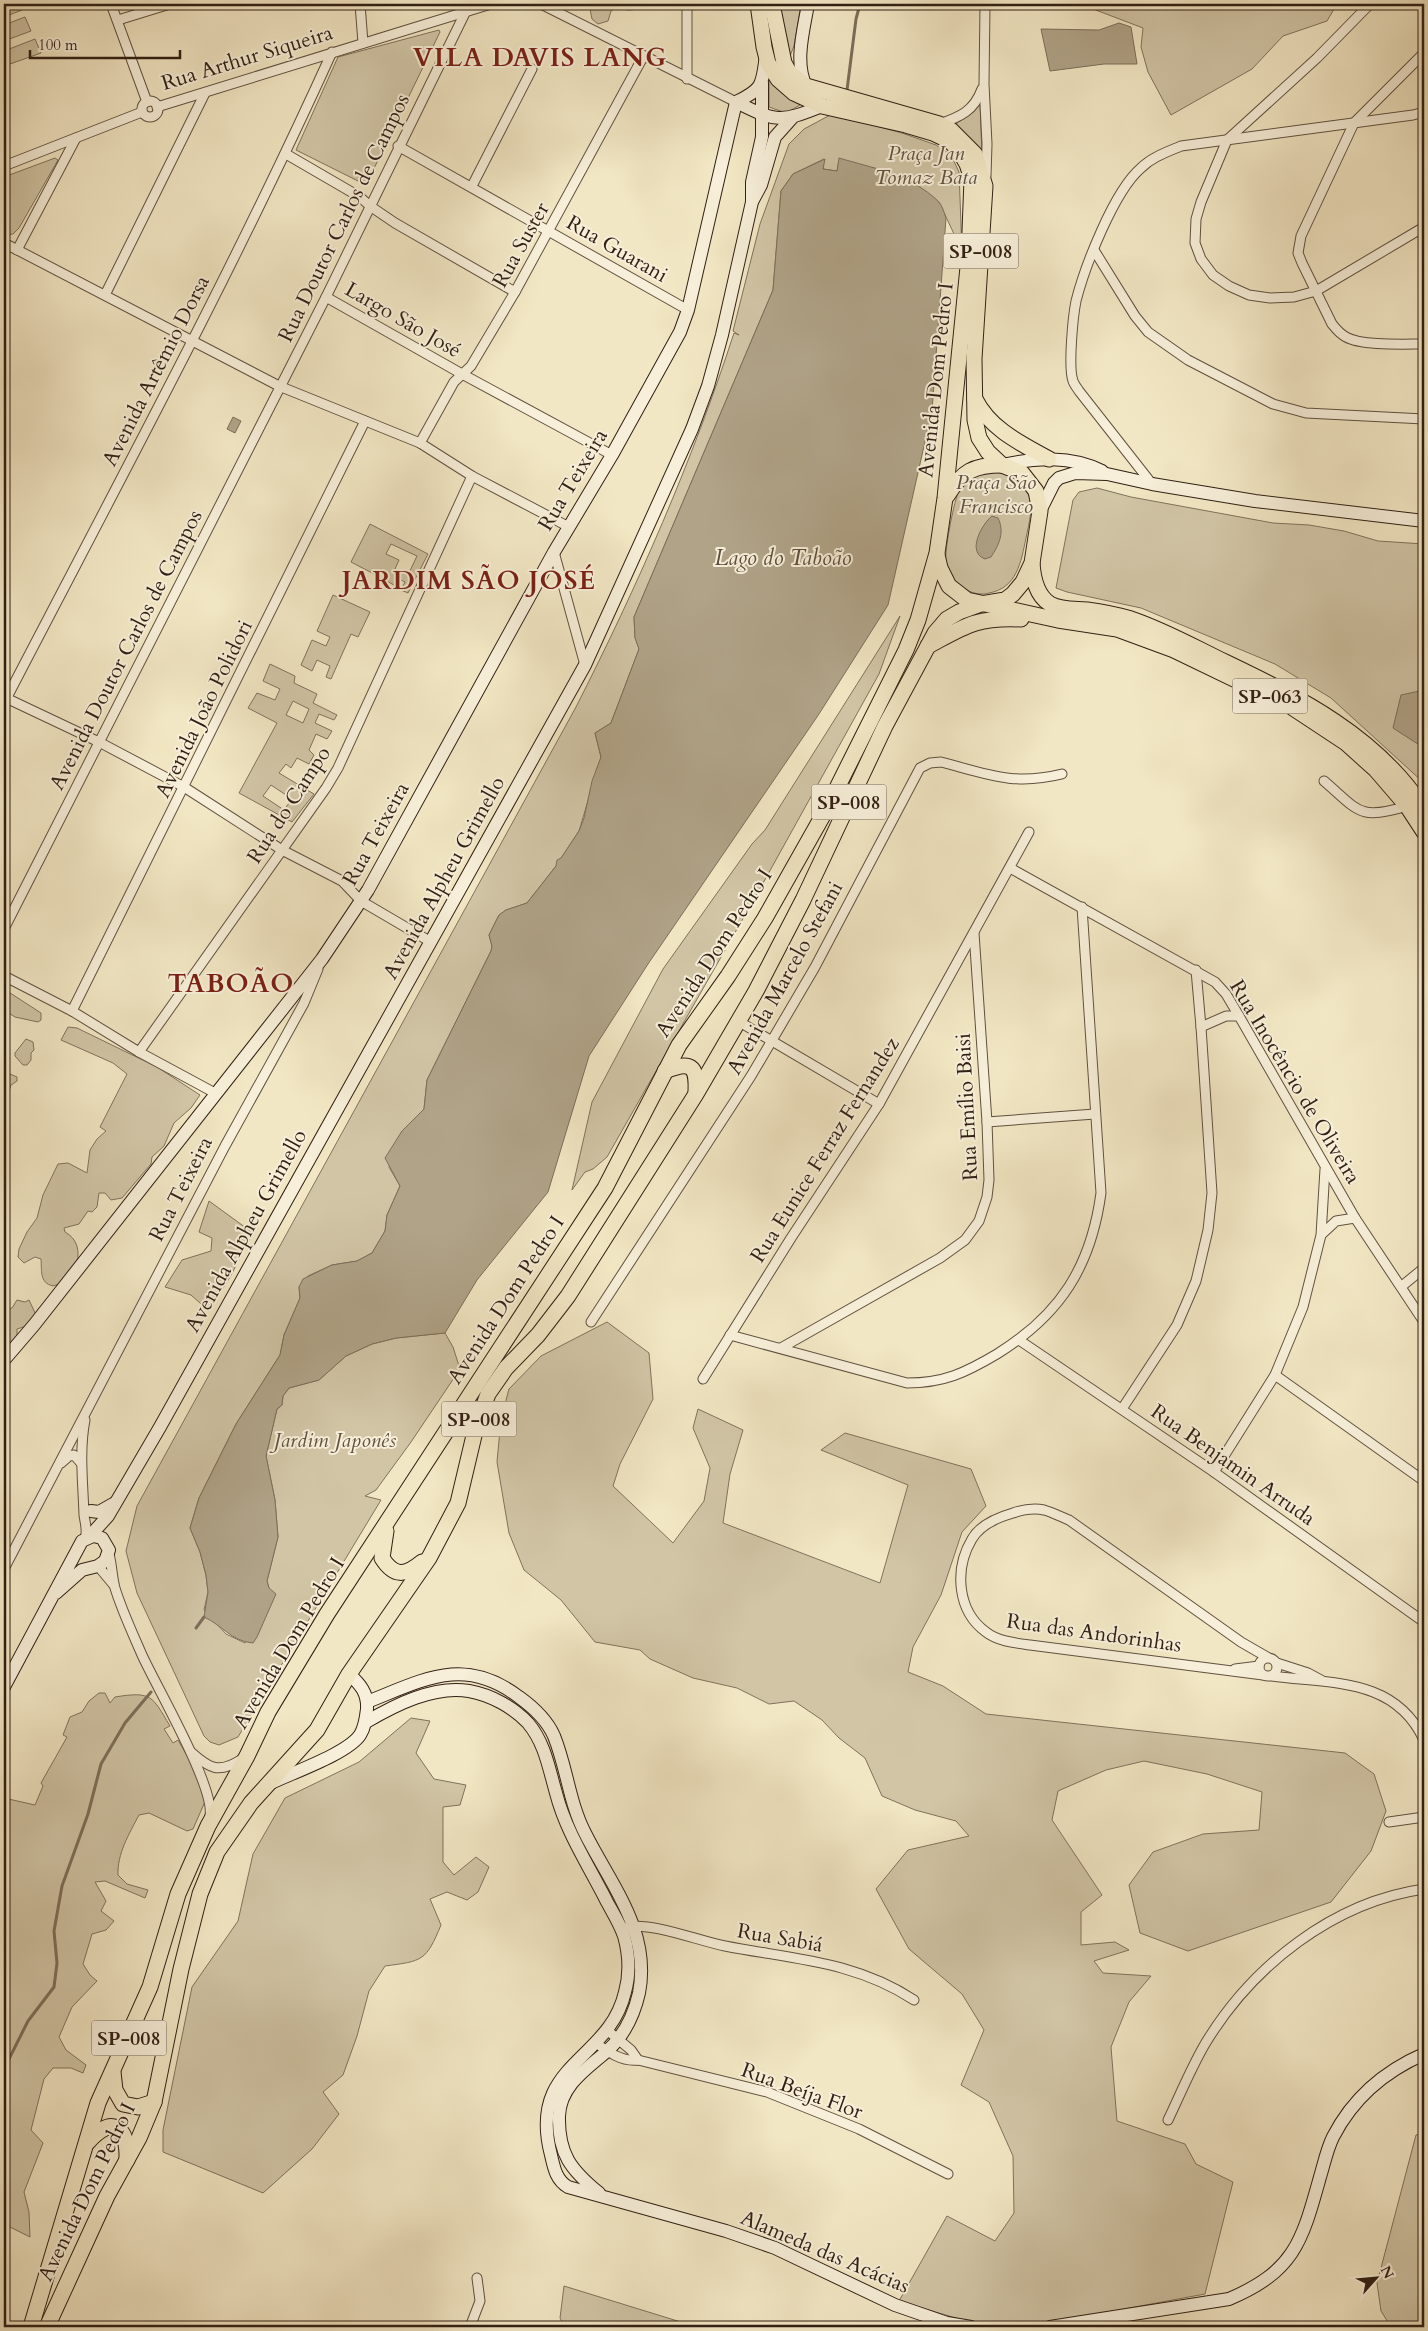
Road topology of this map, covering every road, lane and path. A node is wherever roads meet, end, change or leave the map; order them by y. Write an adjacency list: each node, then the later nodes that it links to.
1 (111, 4): 13 (street)
2 (170, 4): 13 (street)
3 (360, 4): 14 (street)
4 (492, 4): 12 (street, Rua Arthur Siqueira)
5 (541, 4): 18 (street)
6 (687, 4): 20 (street)
7 (758, 4): 17 (main road, SP-008)
8 (772, 4): 23 (main road, SP-008)
9 (808, 4): 23 (street)
10 (985, 4): 22 (street)
11 (1370, 4): 36 (street)
12 (466, 11): 14 (street, Rua Arthur Siqueira); 37 (street, Rua Doutor Carlos de Campos)
13 (118, 20): 25 (street)
14 (363, 43): 15 (street, Rua Arthur Siqueira)
15 (332, 52): 24 (street, Rua Arthur Siqueira); 38 (street, Avenida Artêmio Dorsa)
16 (1424, 53): 33 (street)
17 (766, 55): 21 (street, Avenida Alpheu Grimello); 23 (main road, SP-008)
18 (643, 57): 20 (street); 45 (street, Rua Suster)
19 (532, 69): 40 (street)
20 (687, 79): 26 (street)
21 (762, 83): 26 (street); 31 (street, Avenida Alpheu Grimello)
22 (984, 84): 34 (street); 41 (street)
23 (800, 90): 27 (main road, SP-008); 34 (main road, SP-008)
24 (205, 93): 28 (street, Rua Arthur Siqueira); 51 (street)
25 (147, 102): 28 (street); 29 (street)
26 (736, 102): 31 (street); 53 (street, Rua Teixeira)
27 (822, 106): 32 (street); 34 (main road, SP-008)
28 (157, 107): 29 (street)
29 (142, 112): 35 (street, Rua Arthur Siqueira)
30 (1424, 112): 33 (street)
31 (762, 115): 32 (street); 42 (street, Avenida Alpheu Grimello)
32 (792, 118): 42 (street, Avenida Alpheu Grimello)
33 (1354, 123): 36 (street); 49 (street)
34 (936, 129): 41 (main road, Avenida Dom Pedro I / SP-008); 68 (main road, Avenida Dom Pedro I / SP-008)
35 (76, 138): 39 (street, Rua Arthur Siqueira); 47 (street)
36 (1228, 140): 48 (street); 49 (street)
37 (398, 146): 40 (street, Rua Guarani); 43 (street, Rua Doutor Carlos de Campos)
38 (286, 154): 43 (street); 54 (street, Avenida Artêmio Dorsa)
39 (4, 166)
40 (472, 186): 45 (street, Rua Guarani)
41 (985, 186): 58 (main road, Avenida Dom Pedro I / SP-008)
42 (752, 202): 78 (street, Avenida Alpheu Grimello)
43 (370, 206): 50 (street); 52 (street, Rua Doutor Carlos de Campos)
44 (1424, 227): 49 (street)
45 (549, 230): 50 (street, Rua Suster); 53 (street, Rua Guarani)
46 (4, 243): 47 (street)
47 (17, 250): 51 (street)
48 (1094, 250): 59 (street); 67 (street)
49 (1316, 291): 55 (street)
50 (515, 292): 56 (street, Rua Suster)
51 (104, 295): 54 (street)
52 (326, 297): 56 (street, Largo São José); 57 (street, Rua Doutor Carlos de Campos)
53 (688, 310): 62 (street, Rua Teixeira)
54 (192, 340): 57 (street); 79 (street, Avenida Artêmio Dorsa)
55 (1424, 344)
56 (462, 374): 61 (street, Rua Suster); 62 (street, Largo São José)
57 (279, 386): 60 (street); 80 (street, Avenida Doutor Carlos de Campos)
58 (974, 397): 63 (main road); 64 (main road, Avenida Dom Pedro I / SP-008)
59 (1424, 419)
60 (365, 422): 61 (street); 83 (street, Avenida João Polidori)
61 (420, 443): 66 (street)
62 (612, 455): 71 (street, Rua Teixeira)
63 (1049, 458): 64 (street); 65 (street)
64 (1002, 465): 68 (main road, Avenida Dom Pedro I); 69 (main road, Avenida Dom Pedro I / SP-008)
65 (1106, 474): 67 (street); 69 (street)
66 (472, 476): 71 (street); 88 (street, Rua do Campo)
67 (1152, 484): 70 (street)
68 (946, 498): 73 (main road, Avenida Dom Pedro I / SP-008)
69 (1040, 511): 74 (main road, Avenida Dom Pedro I / SP-008)
70 (1424, 521)
71 (569, 526): 72 (street, Rua Teixeira)
72 (554, 552): 78 (street); 90 (street, Rua Teixeira)
73 (937, 553): 75 (main road, Avenida Dom Pedro I / SP-063); 104 (main road, Avenida Dom Pedro I / SP-008)
74 (1032, 563): 75 (main road, Avenida Dom Pedro I / SP-008); 85 (main road, SP-063)
75 (981, 604): 76 (main road, SP-063); 77 (main road, Avenida Dom Pedro I / SP-008)
76 (1058, 620): 77 (main road); 84 (main road, SP-063)
77 (927, 647): 100 (main road, Avenida Dom Pedro I / SP-008)
78 (585, 665): 94 (street, Avenida Alpheu Grimello)
79 (5, 700): 80 (street)
80 (99, 742): 83 (street); 92 (street, Avenida Doutor Carlos de Campos)
81 (1062, 774): 102 (street, Avenida Marcelo Stefani)
82 (1324, 781): 84 (street)
83 (184, 788): 88 (street); 98 (street, Avenida João Polidori)
84 (1407, 806): 87 (main road, SP-063)
85 (1424, 809)
86 (1029, 832): 89 (street, Rua Eunice Ferraz Fernandez)
87 (1424, 832)
88 (282, 850): 90 (street); 103 (street, Rua do Campo)
89 (1010, 868): 91 (street, Rua Inocêncio de Oliveira); 93 (street, Rua Eunice Ferraz Fernandez)
90 (361, 901): 94 (street); 95 (street, Rua Teixeira)
91 (1082, 907): 96 (street, Rua Inocêncio de Oliveira); 108 (street)
92 (4, 929)
93 (974, 932): 107 (street, Rua Eunice Ferraz Fernandez); 109 (street, Rua Emílio Baisi)
94 (431, 942): 129 (street, Avenida Alpheu Grimello)
95 (322, 959): 105 (street); 124 (street, Rua Teixeira)
96 (1196, 970): 99 (street, Rua Inocêncio de Oliveira); 101 (street)
97 (4, 976): 98 (street)
98 (72, 1011): 103 (street)
99 (1239, 1016): 101 (street); 110 (street, Rua Inocêncio de Oliveira)
100 (738, 1021): 102 (street); 106 (main road, Avenida Dom Pedro I / SP-008)
101 (1201, 1027): 123 (street)
102 (772, 1041): 107 (street); 115 (street, Avenida Marcelo Stefani)
103 (140, 1052): 105 (street)
104 (666, 1071): 106 (main road); 131 (main road, Avenida Dom Pedro I / SP-008)
105 (215, 1093): 120 (street)
106 (696, 1094): 136 (main road, Avenida Dom Pedro I / SP-008)
107 (880, 1104): 117 (street, Rua Eunice Ferraz Fernandez)
108 (1095, 1114): 109 (street); 118 (street)
109 (988, 1122): 119 (street, Rua Emílio Baisi)
110 (1326, 1169): 111 (street, Rua Inocêncio de Oliveira); 112 (street)
111 (1355, 1218): 112 (street); 114 (street, Rua Inocêncio de Oliveira)
112 (1321, 1235): 121 (street)
113 (1424, 1268): 114 (street)
114 (1402, 1286): 116 (street, Rua Inocêncio de Oliveira)
115 (592, 1322)
116 (1424, 1322)
117 (730, 1335): 119 (street); 122 (street, Rua Eunice Ferraz Fernandez)
118 (1019, 1340): 119 (street); 123 (street, Rua Benjamin Arruda)
119 (781, 1348)
120 (4, 1360)
121 (1275, 1375): 127 (street); 128 (street)
122 (703, 1379)
123 (1122, 1409): 127 (street, Rua Benjamin Arruda)
124 (86, 1411): 125 (street); 126 (street, Rua Teixeira)
125 (82, 1463): 126 (street); 130 (street)
126 (56, 1468): 138 (street, Rua Teixeira)
127 (1214, 1472): 141 (street, Rua Benjamin Arruda)
128 (1424, 1481)
129 (113, 1504): 130 (street); 132 (street, Avenida Alpheu Grimello)
130 (88, 1509): 132 (street); 133 (street)
131 (388, 1522): 136 (main road); 151 (main road, Avenida Dom Pedro I / SP-008)
132 (99, 1526): 133 (street, Avenida Alpheu Grimello); 134 (street)
133 (84, 1541): 134 (street); 137 (street); 140 (street, Avenida Alpheu Grimello)
134 (106, 1541): 135 (street)
135 (109, 1554): 137 (street); 139 (street)
136 (429, 1558): 144 (main road, Avenida Dom Pedro I / SP-008)
137 (95, 1566): 139 (street); 140 (street)
138 (4, 1569)
139 (115, 1587): 150 (street)
140 (56, 1593): 146 (street)
141 (1424, 1622)
142 (1277, 1663): 143 (street, Rua das Andorinhas); 143 (street); 145 (street, Rua das Andorinhas)
143 (1264, 1667): 143 (street, Rua das Andorinhas); 145 (street, Rua das Andorinhas)
144 (349, 1674): 147 (street); 152 (main road, Avenida Dom Pedro I / SP-008)
145 (1321, 1680): 149 (street, Rua das Andorinhas)
146 (4, 1687)
147 (367, 1702): 148 (street); 157 (street, Alameda das Acácias)
148 (366, 1722): 152 (street); 158 (street)
149 (1424, 1740)
150 (190, 1751): 151 (street); 155 (street)
151 (247, 1756): 155 (main road, Avenida Dom Pedro I / SP-008)
152 (265, 1786): 167 (main road, Avenida Dom Pedro I / SP-008)
153 (1424, 1816): 154 (street)
154 (1389, 1822)
155 (208, 1826): 166 (main road, Avenida Dom Pedro I / SP-008)
156 (1424, 1889): 168 (street)
157 (635, 1926): 158 (street); 159 (street, Rua Sabiá); 161 (street, Alameda das Acácias)
158 (621, 1929): 160 (street)
159 (914, 2000)
160 (607, 2030): 161 (street); 162 (street)
161 (618, 2038): 163 (street, Alameda das Acácias); 165 (street)
162 (596, 2043): 163 (street, Rua Beíja Flor); 173 (street)
163 (607, 2051): 165 (street, Rua Beíja Flor); 172 (street, Alameda das Acácias)
164 (1424, 2054): 180 (street)
165 (638, 2060): 171 (street, Rua Beíja Flor)
166 (113, 2070): 167 (main road); 169 (main road, Avenida Dom Pedro I / SP-008)
167 (154, 2102): 170 (main road, Avenida Dom Pedro I / SP-008)
168 (1168, 2120)
169 (86, 2144): 170 (main road); 176 (main road, Avenida Dom Pedro I / SP-008)
170 (127, 2162): 177 (main road, Avenida Dom Pedro I / SP-008)
171 (948, 2174)
172 (578, 2175): 173 (street); 174 (street, Alameda das Acácias)
173 (568, 2186): 174 (street, Alameda das Acácias)
174 (605, 2197): 179 (street, Alameda das Acácias)
175 (477, 2278): 178 (street)
176 (31, 2327)
177 (47, 2327)
178 (470, 2327)
179 (971, 2327)
180 (1050, 2327)

